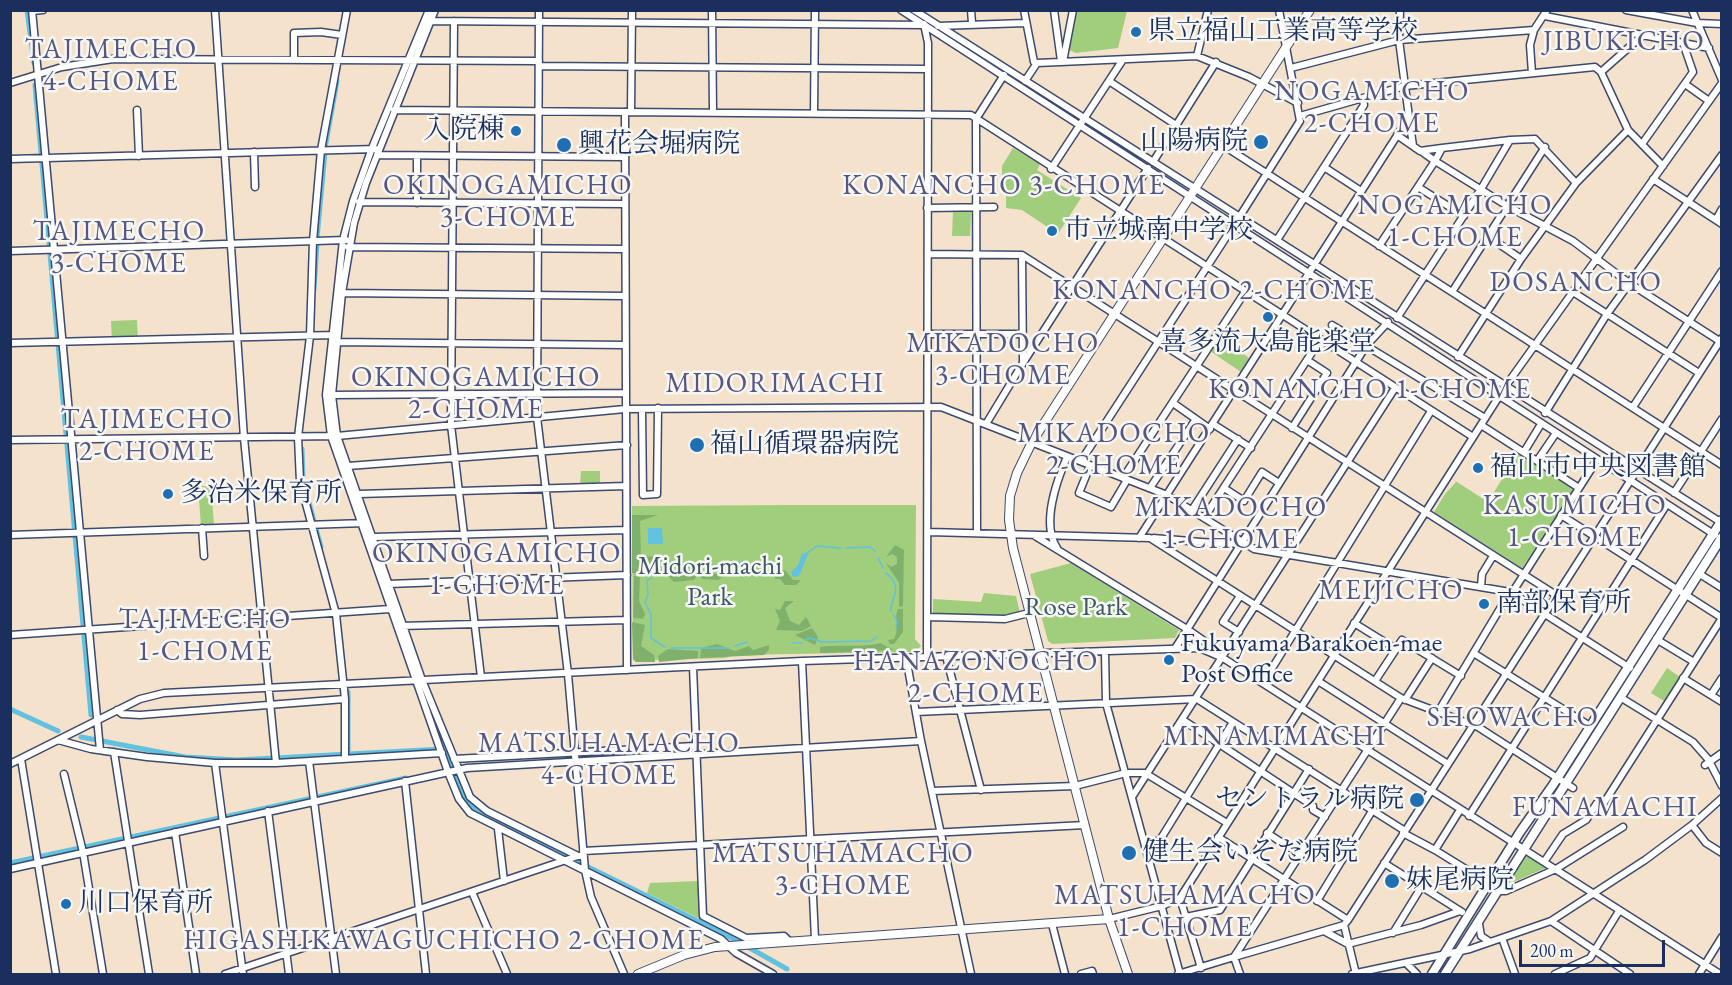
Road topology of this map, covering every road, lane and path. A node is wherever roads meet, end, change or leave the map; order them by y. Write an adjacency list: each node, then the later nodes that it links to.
1 (43, 10): 21 (street)
2 (215, 10): 44 (street)
3 (347, 10): 37 (street)
4 (429, 10): 24 (street)
5 (435, 10): 24 (street)
6 (539, 10): 26 (street)
7 (632, 10): 27 (street)
8 (712, 10): 29 (street)
9 (815, 10): 32 (street)
10 (901, 10): 34 (street)
11 (971, 10): 30 (street)
12 (1024, 10): 28 (street)
13 (1054, 10): 50 (street)
14 (1073, 10): 50 (street)
15 (1208, 10): 43 (street)
16 (1279, 10): 41 (street)
17 (1310, 10): 41 (main road)
18 (1400, 10): 39 (street)
19 (1626, 10): 31 (street)
20 (1692, 10): 31 (street)
21 (32, 11): 61 (street)
22 (916, 11): 34 (street); 35 (street)
23 (1546, 13): 36 (street); 38 (street)
24 (428, 21): 25 (street); 48 (street)
25 (454, 21): 26 (street); 47 (street)
26 (539, 21): 27 (street); 53 (street)
27 (631, 22): 29 (street); 54 (street)
28 (1025, 22): 30 (street); 52 (street)
29 (712, 23): 32 (street); 55 (street)
30 (972, 23): 35 (street)
31 (1698, 23): 33 (street); 42 (street)
32 (815, 24): 34 (street); 57 (street)
33 (1722, 24)
34 (924, 25): 35 (street); 58 (street); 62 (street)
35 (937, 26): 63 (street)
36 (1534, 30): 39 (street); 60 (street)
37 (342, 35): 45 (street); 46 (street)
38 (1643, 35): 40 (street); 59 (street)
39 (1399, 40): 56 (street); 69 (street)
40 (1683, 43): 42 (street); 68 (street)
41 (1287, 47): 56 (street); 67 (main road)
42 (1709, 48): 66 (street)
43 (1197, 56): 49 (street); 51 (street)
44 (219, 60): 45 (street); 61 (street); 97 (street)
45 (294, 60): 46 (street)
46 (337, 60): 48 (street); 94 (street)
47 (453, 60): 48 (street); 53 (street); 75 (street)
48 (411, 61): 74 (street)
49 (1122, 61): 50 (street); 64 (street)
50 (1062, 62): 52 (street)
51 (1216, 62): 67 (street); 85 (street)
52 (1037, 63): 63 (street)
53 (539, 64): 54 (street); 76 (street)
54 (631, 67): 55 (street); 77 (street)
55 (712, 68): 57 (street); 78 (street)
56 (1291, 68): 72 (street)
57 (815, 69): 58 (street); 79 (street)
58 (928, 69): 80 (street)
59 (1601, 72): 60 (street); 86 (street)
60 (1532, 73): 69 (street)
61 (39, 74): 65 (street); 106 (street)
62 (1004, 75): 83 (street); 84 (street)
63 (1025, 81): 84 (street)
64 (1109, 81): 84 (street); 85 (street)
65 (11, 82)
66 (1722, 82): 71 (street)
67 (1263, 84): 72 (street); 90 (main road)
68 (1685, 84): 71 (street); 89 (street)
69 (1405, 86): 70 (street); 82 (street)
70 (1363, 99): 81 (street); 110 (street)
71 (1709, 101): 109 (street)
72 (1298, 104): 81 (street)
73 (137, 110): 101 (street)
74 (391, 110): 75 (street); 95 (street)
75 (453, 110): 76 (street); 99 (street)
76 (539, 111): 77 (street); 103 (street)
77 (628, 112): 78 (street); 104 (street)
78 (713, 112): 79 (street)
79 (814, 113): 80 (street)
80 (928, 114): 83 (street); 131 (street)
81 (1300, 116): 112 (street)
82 (1408, 117): 87 (street); 91 (street)
83 (976, 119): 111 (street); 128 (street)
84 (1083, 122): 108 (street); 111 (street)
85 (1176, 125): 108 (street)
86 (1628, 130): 89 (street); 114 (street)
87 (1397, 135): 91 (street); 119 (street)
88 (1510, 140): 92 (street); 93 (street); 118 (street)
89 (1642, 144): 109 (street)
90 (1224, 146): 112 (street); 117 (main road)
91 (1413, 146): 96 (street)
92 (1545, 147): 114 (street); 130 (street)
93 (1442, 148): 96 (street); 107 (street)
94 (321, 150): 95 (street); 98 (street); 143 (street)
95 (376, 150): 102 (street); 122 (street); 144 (street)
96 (1420, 151): 107 (street)
97 (225, 152): 98 (street); 101 (street); 145 (street)
98 (254, 152): 116 (street)
99 (453, 155): 102 (street); 103 (street); 125 (street)
100 (1722, 155): 123 (street)
101 (139, 156): 106 (street)
102 (417, 156): 124 (street)
103 (538, 156): 104 (street); 126 (street)
104 (625, 157): 127 (street)
105 (10, 159): 106 (street)
106 (43, 159): 148 (street)
107 (1435, 161): 115 (street); 118 (street)
108 (1151, 165): 117 (street); 120 (street); 133 (street)
109 (1663, 166): 113 (street)
110 (1324, 167): 119 (street); 121 (street)
111 (1051, 169): 133 (street)
112 (1266, 173): 121 (street); 134 (street)
113 (1653, 179): 123 (street); 156 (street)
114 (1576, 183): 139 (street)
115 (1418, 187): 135 (street); 146 (street)
116 (255, 188)
117 (1196, 189): 120 (main road); 134 (street)
118 (1481, 189): 130 (street); 135 (street)
119 (1361, 191): 136 (street)
120 (1190, 197): 138 (street); 141 (main road)
121 (1305, 198): 136 (street); 142 (street)
122 (359, 202): 124 (street); 144 (street)
123 (1688, 202): 137 (street); 162 (street)
124 (417, 203): 125 (street)
125 (452, 203): 126 (street); 147 (street)
126 (538, 203): 127 (street); 149 (street)
127 (624, 204): 150 (street)
128 (974, 207): 129 (street); 131 (street); 153 (street)
129 (994, 207)
130 (1509, 207): 139 (street); 140 (street)
131 (927, 208): 152 (street)
132 (1722, 209): 137 (street)
133 (1119, 212): 141 (street); 163 (street)
134 (1240, 216): 142 (street)
135 (1464, 216): 161 (street)
136 (1342, 222): 146 (street); 157 (street)
137 (1719, 222)
138 (1234, 225): 158 (street); 160 (street)
139 (1545, 227): 155 (street); 156 (street)
140 (1489, 237): 155 (street); 167 (street)
141 (1163, 239): 158 (street); 173 (main road)
142 (1277, 240): 157 (street)
143 (313, 241): 144 (street); 145 (street); 182 (street)
144 (347, 242): 147 (street); 165 (street); 183 (street)
145 (230, 244): 148 (street); 184 (street)
146 (1379, 246): 161 (street)
147 (452, 248): 149 (street); 168 (street)
148 (52, 249): 151 (street); 187 (street)
149 (538, 249): 150 (street); 169 (street)
150 (625, 249): 170 (street)
151 (10, 251)
152 (928, 254): 153 (street); 179 (street)
153 (976, 254): 154 (street); 180 (street)
154 (1022, 255): 163 (street); 181 (street)
155 (1521, 259): 171 (street)
156 (1596, 259): 162 (street); 164 (street)
157 (1315, 263): 160 (street); 175 (street)
158 (1207, 267): 166 (street); 188 (street)
159 (1722, 271): 176 (street)
160 (1308, 274): 174 (street); 177 (street)
161 (1426, 276): 167 (street); 175 (street)
162 (1629, 283): 172 (street); 176 (street)
163 (1071, 285): 173 (street); 198 (street)
164 (1573, 291): 172 (street); 193 (street)
165 (342, 292): 168 (street); 183 (street)
166 (1245, 292): 174 (street); 200 (street)
167 (1452, 292): 171 (street)
168 (452, 294): 169 (street); 190 (street)
169 (537, 295): 170 (street); 191 (street)
170 (625, 296): 192 (street)
171 (1486, 314): 193 (street); 196 (street)
172 (1607, 314): 195 (street); 201 (street)
173 (1114, 315): 188 (street); 241 (main road)
174 (1281, 315): 185 (street); 205 (street)
175 (1399, 317): 177 (street); 196 (street)
176 (1687, 321): 186 (street); 195 (street)
177 (1387, 322): 194 (street); 210 (street)
178 (1332, 325): 194 (street)
179 (928, 334): 180 (street); 212 (street)
180 (976, 334): 181 (street); 224 (street)
181 (1022, 334): 198 (street)
182 (310, 336): 183 (street); 184 (street); 234 (street)
183 (335, 336): 190 (street); 209 (street)
184 (236, 337): 187 (street); 236 (street)
185 (1320, 340): 197 (street); 199 (street)
186 (1721, 340): 202 (street)
187 (60, 342): 189 (street); 238 (street)
188 (1159, 342): 200 (street); 250 (street)
189 (10, 343)
190 (451, 343): 191 (street); 208 (street)
191 (537, 344): 192 (street); 206 (street)
192 (624, 345): 207 (street)
193 (1533, 345): 201 (street); 203 (street)
194 (1366, 346): 199 (street); 222 (street)
195 (1667, 353): 202 (street); 213 (street)
196 (1458, 357): 203 (street)
197 (1307, 360): 219 (street); 230 (street)
198 (1023, 363): 225 (street)
199 (1355, 363): 204 (street); 237 (street)
200 (1197, 367): 205 (street); 211 (street)
201 (1573, 369): 213 (street); 218 (street)
202 (1699, 372): 231 (street)
203 (1505, 387): 210 (street); 218 (street)
204 (1395, 388): 217 (street); 252 (street)
205 (1235, 392): 219 (street); 229 (street)
206 (537, 393): 207 (street); 208 (street); 220 (street)
207 (624, 393): 215 (street)
208 (451, 394): 209 (street); 227 (street)
209 (329, 395): 233 (street)
210 (1499, 397): 222 (street); 226 (street)
211 (1173, 403): 221 (street); 257 (street)
212 (928, 407): 214 (street); 224 (street); 282 (street)
213 (1633, 407): 231 (street)
214 (658, 408): 216 (street); 216 (street)
215 (625, 409): 216 (street); 220 (street); 242 (street)
216 (642, 409)
217 (1431, 411): 235 (street); 261 (street)
218 (1545, 413): 256 (street)
219 (1272, 416): 230 (street); 243 (street)
220 (537, 417): 227 (street); 244 (street)
221 (1196, 418): 229 (street); 262 (street)
222 (1485, 418): 228 (street)
223 (1722, 419): 246 (street)
224 (976, 420): 225 (street); 284 (street)
225 (986, 424): 241 (street)
226 (1541, 424): 232 (street); 245 (street)
227 (451, 425): 233 (street); 248 (street)
228 (1481, 425): 235 (street); 245 (street)
229 (1212, 426): 239 (street); 269 (street)
230 (1292, 428): 237 (street)
231 (1664, 428): 246 (street); 256 (street)
232 (1556, 433): 249 (street); 251 (street)
233 (334, 436): 234 (street); 254 (street); 276 (street)
234 (298, 437): 236 (street); 277 (street)
235 (1473, 437): 272 (street)
236 (244, 438): 238 (street); 278 (street)
237 (1308, 438): 252 (street); 259 (street)
238 (69, 439): 240 (street); 283 (street)
239 (1238, 439): 243 (street); 271 (street)
240 (10, 440)
241 (1032, 442): 247 (street); 285 (main road)
242 (627, 445): 244 (street); 260 (street)
243 (1251, 448): 263 (street)
244 (541, 452): 248 (street); 265 (street)
245 (1524, 452): 251 (street)
246 (1700, 452): 253 (street); 267 (street)
247 (1066, 456): 250 (street); 289 (street)
248 (455, 458): 254 (street); 266 (street)
249 (1597, 460): 258 (street); 264 (street)
250 (1082, 461): 255 (street)
251 (1537, 461): 264 (street)
252 (1347, 463): 261 (street); 297 (street)
253 (1722, 465)
254 (348, 466): 268 (street)
255 (1090, 466): 257 (street); 257 (street)
256 (1636, 469): 258 (street); 267 (street)
257 (1125, 479): 262 (street)
258 (1629, 481): 270 (street); 291 (street)
259 (1279, 483): 263 (street); 295 (street)
260 (627, 486): 265 (street); 280 (street)
261 (1384, 486): 272 (street); 301 (street)
262 (1150, 488): 269 (street)
263 (1224, 488): 274 (street)
264 (1579, 488): 273 (street)
265 (546, 489): 266 (street); 281 (street)
266 (459, 491): 268 (street); 288 (street)
267 (1674, 493): 275 (street)
268 (359, 494): 276 (street)
269 (1167, 495): 271 (street); 293 (street)
270 (1667, 504): 292 (street); 300 (street)
271 (1192, 510): 274 (street)
272 (1425, 513): 299 (street); 302 (street)
273 (1561, 515): 291 (street); 305 (street)
274 (1204, 518): 295 (street)
275 (1721, 522): 292 (highway)
276 (365, 523): 277 (street); 290 (street); 317 (street)
277 (311, 524): 278 (street); 320 (street)
278 (251, 527): 279 (street); 322 (street)
279 (202, 528): 283 (street); 298 (street)
280 (626, 530): 281 (street); 304 (street)
281 (552, 532): 288 (street); 306 (street)
282 (929, 532): 284 (street); 321 (street)
283 (78, 533): 287 (street); 329 (street)
284 (977, 533): 285 (street)
285 (1011, 534): 286 (street); 318 (main road)
286 (1032, 534): 289 (street); 296 (street)
287 (10, 535)
288 (464, 535): 290 (street); 307 (street)
289 (1053, 535): 293 (street); 296 (street)
290 (374, 537): 309 (street)
291 (1594, 537): 300 (street); 314 (street)
292 (1719, 537): 303 (highway); 312 (highway)
293 (1139, 538): 294 (street)
294 (1150, 538): 295 (street); 308 (street)
295 (1242, 543): 297 (street); 308 (street)
296 (1058, 548): 330 (street)
297 (1286, 554): 301 (street); 316 (street)
298 (204, 556)
299 (1493, 556): 305 (street); 310 (street)
300 (1631, 561): 312 (street); 334 (street)
301 (1336, 562): 302 (street); 331 (street)
302 (1386, 571): 310 (street); 326 (street)
303 (1698, 573): 311 (street); 312 (highway)
304 (627, 575): 306 (street); 324 (street)
305 (1524, 575): 313 (street); 314 (street)
306 (556, 577): 307 (street); 325 (street)
307 (470, 581): 309 (street); 327 (street)
308 (1217, 581): 315 (street); 330 (street)
309 (388, 584): 328 (street)
310 (1481, 587): 313 (street)
311 (1722, 588)
312 (1681, 592): 323 (street); 335 (highway); 349 (highway)
313 (1511, 593): 319 (street); 340 (street)
314 (1556, 595): 319 (street)
315 (1240, 596): 316 (street); 332 (street)
316 (1257, 605): 331 (street); 332 (street)
317 (390, 609): 320 (street); 328 (street)
318 (1029, 613): 321 (street); 339 (main road)
319 (1545, 613): 334 (street); 354 (street)
320 (336, 614): 322 (street); 363 (street)
321 (928, 617): 342 (street)
322 (260, 618): 329 (street); 364 (street)
323 (1722, 618): 348 (street)
324 (627, 620): 325 (street); 351 (street)
325 (561, 622): 327 (street); 353 (street)
326 (1354, 623): 337 (street); 341 (street)
327 (475, 624): 328 (street); 356 (street)
328 (400, 626): 359 (street)
329 (86, 629): 333 (street); 381 (street)
330 (1187, 629): 336 (street); 344 (street)
331 (1295, 629): 341 (street); 362 (street)
332 (1239, 632): 344 (street)
333 (10, 635)
334 (1583, 638): 349 (street); 367 (street)
335 (1656, 639): 348 (street); 352 (highway)
336 (1176, 647): 338 (street); 344 (street)
337 (1396, 649): 346 (street); 361 (street)
338 (1105, 652): 339 (street); 372 (street)
339 (1040, 653): 343 (street); 374 (main road)
340 (1475, 654): 354 (street); 355 (street)
341 (1334, 655): 360 (street); 361 (street)
342 (927, 656): 343 (street); 345 (street)
343 (946, 656): 376 (street)
344 (1220, 656): 362 (street); 369 (street)
345 (906, 657): 347 (street); 378 (street)
346 (1432, 658): 355 (street); 370 (street)
347 (802, 661): 350 (street); 391 (street)
348 (1694, 662): 357 (street)
349 (1628, 666): 352 (street); 386 (highway)
350 (693, 667): 351 (street); 395 (street)
351 (627, 670): 353 (street)
352 (1636, 672): 366 (highway)
353 (568, 674): 356 (street); 398 (street)
354 (1507, 675): 367 (street); 385 (street)
355 (1461, 676): 379 (street)
356 (481, 677): 359 (street)
357 (1683, 678): 365 (street); 380 (street)
358 (1722, 678): 365 (street)
359 (419, 680): 363 (street); 393 (street); 402 (street)
360 (1317, 681): 375 (street); 384 (street)
361 (1375, 681): 370 (street)
362 (1263, 683): 375 (street)
363 (344, 684): 364 (street); 368 (street)
364 (268, 687): 373 (street); 377 (street)
365 (1711, 695): 371 (street)
366 (1620, 697): 380 (street); 417 (highway)
367 (1544, 698): 386 (street); 394 (street)
368 (345, 699): 373 (street); 400 (street)
369 (1197, 699): 372 (street); 382 (street); 383 (street)
370 (1403, 699): 379 (street); 384 (street)
371 (1722, 702)
372 (1106, 703): 374 (street); 413 (street)
373 (270, 704): 377 (street); 403 (street)
374 (1053, 704): 376 (street); 418 (main road)
375 (1300, 707): 392 (street); 396 (street)
376 (961, 709): 378 (street); 420 (street)
377 (117, 711): 381 (street)
378 (916, 712): 388 (street)
379 (1438, 712): 385 (street)
380 (1657, 719): 409 (street); 459 (street)
381 (98, 720): 387 (street); 390 (street)
382 (1183, 720): 389 (street); 414 (street)
383 (1233, 722): 389 (street); 392 (street)
384 (1385, 723): 396 (street); 408 (street)
385 (1473, 726): 394 (street); 408 (street)
386 (1590, 726): 417 (highway)
387 (58, 740): 390 (street); 401 (street)
388 (921, 741): 391 (street); 421 (street)
389 (1219, 743): 412 (street); 426 (street)
390 (100, 746): 397 (street)
391 (805, 746): 395 (street); 446 (street)
392 (1275, 747): 410 (street); 412 (street)
393 (441, 749): 400 (street); 411 (street)
394 (1511, 749): 417 (street); 432 (street)
395 (696, 750): 398 (street); 404 (street); 448 (street)
396 (1367, 751): 422 (street); 423 (street)
397 (114, 752): 406 (street); 445 (street)
398 (575, 752): 402 (street); 404 (street)
399 (1722, 753): 409 (street)
400 (345, 756): 405 (street)
401 (21, 759): 407 (street); 456 (street)
402 (454, 759): 411 (street)
403 (276, 760): 405 (street); 406 (street)
404 (575, 760): 411 (street); 454 (street)
405 (309, 761): 427 (street)
406 (215, 763): 434 (street)
407 (10, 764)
408 (1448, 764): 423 (street)
409 (1707, 764): 419 (street)
410 (1309, 769): 422 (street); 424 (street)
411 (453, 770): 416 (street); 439 (street); 454 (street)
412 (1260, 770): 424 (street); 435 (street)
413 (1126, 773): 414 (street); 418 (street); 425 (street)
414 (1149, 773): 425 (street); 426 (street)
415 (64, 774): 451 (street)
416 (405, 781): 427 (street); 474 (street)
417 (1565, 783): 447 (highway); 450 (highway)
418 (1075, 786): 420 (street); 436 (main road)
419 (1722, 786)
420 (981, 790): 421 (street)
421 (932, 791): 441 (street)
422 (1342, 791): 431 (street); 433 (street)
423 (1431, 791): 429 (street); 442 (street)
424 (1294, 793): 433 (street); 443 (street)
425 (1132, 797): 449 (street)
426 (1186, 797): 435 (street); 449 (street)
427 (313, 798): 430 (street); 489 (street)
428 (1722, 798): 437 (street)
429 (1460, 810): 432 (street); 452 (street)
430 (267, 811): 434 (street); 497 (street)
431 (1372, 811): 442 (street); 472 (street)
432 (1469, 816): 447 (street)
433 (1325, 817): 455 (street)
434 (222, 818): 440 (street); 503 (street)
435 (1227, 823): 444 (street)
436 (1085, 825): 441 (street); 479 (main road)
437 (1692, 825): 453 (street); 470 (street)
438 (1623, 827): 462 (street)
439 (498, 828): 458 (street); 465 (street)
440 (175, 832): 445 (street); 509 (street)
441 (942, 832): 446 (street); 484 (street)
442 (1404, 832): 452 (street); 460 (street)
443 (1268, 833): 455 (street); 457 (street)
444 (1218, 837): 457 (street); 471 (street)
445 (128, 839): 451 (street); 508 (street)
446 (809, 839): 448 (street); 490 (street)
447 (1514, 843): 450 (street); 466 (highway)
448 (700, 844): 454 (street); 491 (street)
449 (1145, 845): 473 (street)
450 (1523, 848): 459 (street); 468 (highway)
451 (81, 849): 456 (street); 507 (street)
452 (1435, 850): 466 (street)
453 (1722, 853)
454 (582, 854): 458 (street); 463 (street)
455 (1301, 855): 464 (street)
456 (38, 859): 461 (street); 506 (street)
457 (1252, 859): 464 (street); 477 (street)
458 (564, 861): 463 (street); 465 (street)
459 (1544, 862): 462 (street)
460 (1384, 863): 467 (street); 481 (street)
461 (10, 868)
462 (1556, 869): 468 (street); 470 (street)
463 (585, 870): 494 (street); 515 (street)
464 (1285, 880): 472 (street); 499 (street)
465 (504, 881): 469 (street)
466 (1490, 884): 478 (highway)
467 (1422, 886): 475 (street); 486 (street)
468 (1498, 891): 483 (highway)
469 (472, 892): 474 (street); 514 (street)
470 (1594, 894): 476 (street); 480 (street)
471 (1179, 898): 473 (street); 477 (street)
472 (1317, 901): 481 (street)
473 (1161, 906): 479 (street); 504 (street)
474 (419, 909): 489 (street); 513 (street)
475 (1460, 911): 478 (street); 486 (street)
476 (1620, 911): 496 (street); 501 (street)
477 (1186, 917): 502 (street)
478 (1470, 917): 498 (highway)
479 (1109, 918): 482 (main road); 522 (main road)
480 (1551, 921): 488 (street); 496 (street)
481 (1346, 922): 485 (street); 493 (street)
482 (1052, 924): 484 (main road); 519 (street)
483 (1479, 924): 492 (street); 495 (highway)
484 (963, 929): 490 (main road); 518 (street)
485 (1324, 931): 493 (street); 499 (street)
486 (1393, 933): 493 (street)
487 (1722, 937): 501 (street)
488 (1502, 938): 492 (street); 527 (street)
489 (331, 939): 497 (street); 512 (street)
490 (815, 939): 491 (main road)
491 (789, 941): 494 (main road)
492 (1491, 942): 495 (street)
493 (1348, 944): 505 (street)
494 (728, 946): 516 (main road); 517 (street)
495 (1461, 951): 498 (street); 526 (highway)
496 (1594, 952): 528 (street); 529 (street)
497 (287, 954): 503 (street); 511 (street)
498 (1446, 955): 500 (street); 525 (highway)
499 (1234, 957): 502 (street); 523 (street)
500 (1406, 963): 505 (street); 524 (street)
501 (1705, 966): 530 (street); 531 (street)
502 (1201, 968): 504 (street)
503 (242, 972): 510 (street)
504 (1180, 974)
505 (1354, 974)
506 (56, 975)
507 (103, 975)
508 (149, 975)
509 (196, 975)
510 (225, 975)
511 (289, 975)
512 (336, 975)
513 (426, 975)
514 (507, 975)
515 (624, 975)
516 (638, 975)
517 (773, 975)
518 (971, 975)
519 (1065, 975)
520 (1082, 975): 521 (street)
521 (1093, 975)
522 (1126, 975)
523 (1240, 975)
524 (1417, 975)
525 (1432, 975)
526 (1445, 975)
527 (1515, 975)
528 (1555, 975)
529 (1630, 975)
530 (1699, 975)
531 (1720, 975)

